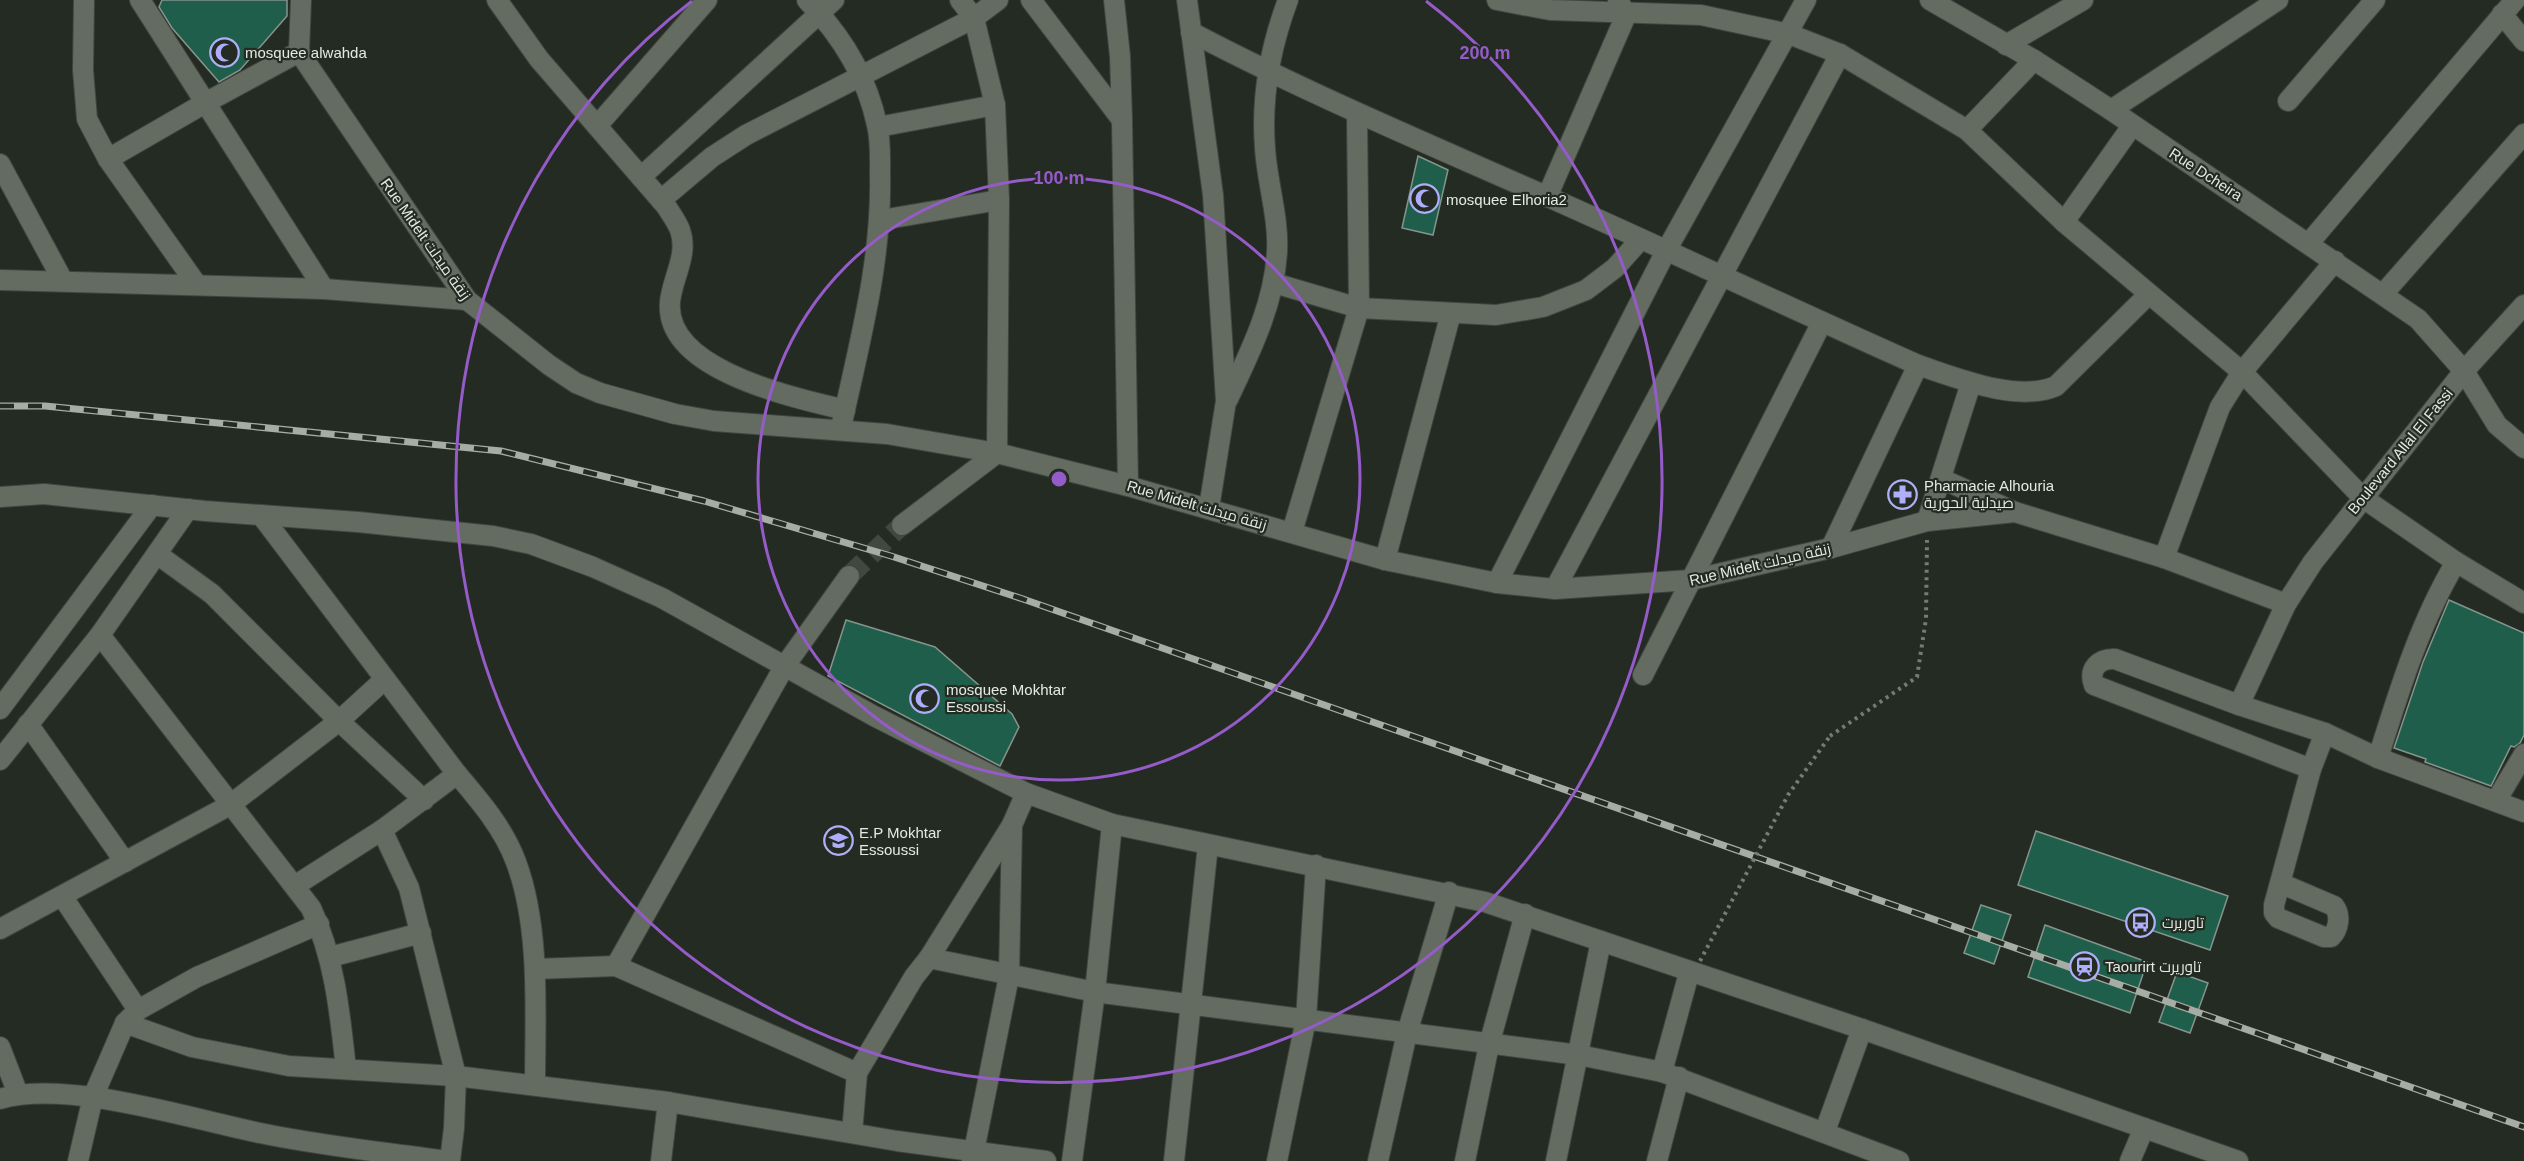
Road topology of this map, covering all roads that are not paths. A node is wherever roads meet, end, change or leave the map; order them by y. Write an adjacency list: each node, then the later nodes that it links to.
1 (84, 0): 43 (street)
2 (140, 0): 33 (street)
3 (301, 0): 27 (street)
4 (497, 0): 38 (street)
5 (707, 0): 38 (street)
6 (834, 0): 19 (street)
7 (960, 0): 22 (street)
8 (998, 0): 22 (street)
9 (1031, 0): 37 (street)
10 (1114, 0): 37 (street)
11 (1187, 0): 23 (street)
12 (1288, 0): 30 (street)
13 (1497, 0): 20 (street)
14 (1806, 0): 24 (street)
15 (1929, 0): 26 (street, Rue Dcheira)
16 (2083, 0): 26 (street)
17 (2272, 2): 35 (street)
18 (2370, 2): 32 (street)
19 (813, 7): 31 (street); 45 (street)
20 (1622, 7): 24 (street); 46 (street)
21 (2508, 7): 25 (street); 52 (street)
22 (974, 18): 31 (street); 34 (street)
23 (1191, 32): 30 (street); 72 (street)
24 (1789, 34): 28 (street); 53 (street)
25 (2524, 41)
26 (2006, 45): 29 (street, Rue Dcheira)
27 (299, 52): 33 (street); 63 (street, Rue Midelt زنقة ميدلت)
28 (1840, 54): 41 (street); 55 (street)
29 (2034, 60): 35 (street, Rue Dcheira); 41 (street)
30 (1267, 72): 36 (street); 58 (street)
31 (861, 74): 40 (street); 47 (street)
32 (2289, 101)
33 (205, 103): 43 (street); 60 (street)
34 (995, 105): 40 (street); 48 (street)
35 (2111, 110): 39 (street, Rue Dcheira)
36 (1357, 114): 46 (street); 65 (street)
37 (1122, 120): 77 (street)
38 (597, 126): 45 (street)
39 (2132, 126): 50 (street); 52 (street, Rue Dcheira)
40 (878, 127): 49 (street)
41 (1967, 130): 50 (street)
42 (2524, 134): 62 (street)
43 (108, 159): 59 (street)
44 (0, 164): 57 (street)
45 (641, 177): 47 (street)
46 (1548, 197): 51 (street)
47 (661, 200): 73 (street)
48 (999, 200): 49 (street); 75 (street)
49 (881, 220): 73 (street)
50 (2064, 222): 61 (street)
51 (1640, 240): 53 (street); 66 (street)
52 (2309, 243): 54 (street, Rue Dcheira)
53 (1666, 251): 55 (street); 95 (street)
54 (2335, 261): 62 (street, Rue Dcheira); 70 (street)
55 (1722, 276): 67 (street); 96 (street)
56 (0, 280): 57 (street)
57 (63, 282): 59 (street)
58 (1274, 283): 65 (street); 72 (street)
59 (197, 285): 60 (street)
60 (324, 289): 63 (street)
61 (2149, 294): 70 (street); 71 (street)
62 (2383, 294): 69 (street, Rue Dcheira)
63 (467, 300): 73 (street, Rue Midelt زنقة ميدلت)
64 (2524, 305): 69 (street, Boulevard Allal El Fassi)
65 (1359, 308): 66 (street); 87 (street)
66 (1450, 313): 91 (street)
67 (1822, 322): 68 (street); 94 (street)
68 (1918, 365): 71 (street); 88 (street)
69 (2464, 371): 74 (street, Rue Dcheira); 79 (street, Boulevard Allal El Fassi)
70 (2242, 372): 79 (street); 90 (street)
71 (1971, 383): 76 (street)
72 (1226, 401): 81 (street)
73 (843, 419): 75 (street, Rue Midelt زنقة ميدلت)
74 (2524, 448)
75 (997, 453): 77 (street, Rue Midelt زنقة ميدلت); 86 (street)
76 (1942, 479): 83 (street); 85 (street)
77 (1128, 486): 81 (street, Rue Midelt زنقة ميدلت)
78 (0, 496): 80 (street)
79 (2363, 498): 92 (street); 98 (street, Boulevard Allal El Fassi)
80 (152, 506): 82 (street); 103 (street)
81 (1209, 508): 87 (street, Rue Midelt زنقة ميدلت)
82 (188, 509): 84 (street); 89 (street)
83 (2015, 512): 85 (street, Rue Midelt زنقة ميدلت); 90 (street, Rue Midelt زنقة ميدلت)
84 (261, 515): 100 (street); 102 (street)
85 (1927, 521): 88 (street, Rue Midelt زنقة ميدلت)
86 (902, 525)
87 (1292, 532): 91 (street, Rue Midelt زنقة ميدلت)
88 (1831, 548): 94 (street, Rue Midelt زنقة ميدلت)
89 (157, 554): 99 (street); 105 (street)
90 (2164, 558): 98 (street, Rue Midelt زنقة ميدلت)
91 (1385, 560): 95 (street, Rue Midelt زنقة ميدلت)
92 (2456, 562): 97 (street); 109 (street)
93 (849, 576): 100 (street)
94 (1691, 580): 96 (street, Rue Midelt زنقة ميدلت); 101 (street)
95 (1497, 583): 96 (street, Rue Midelt زنقة ميدلت)
96 (1555, 589)
97 (2524, 603)
98 (2286, 604): 104 (street, Boulevard Allal El Fassi)
99 (100, 635): 106 (street); 116 (street)
100 (784, 667): 113 (street); 135 (street)
101 (1642, 675)
102 (386, 679): 105 (street); 112 (street)
103 (3, 700)
104 (2239, 705): 107 (street); 111 (street)
105 (339, 721): 114 (street); 116 (street)
106 (28, 724): 110 (street); 122 (street)
107 (2325, 733): 109 (street); 111 (street)
108 (2524, 754): 115 (street)
109 (2378, 758): 115 (street)
110 (0, 760)
111 (2311, 769): 124 (street)
112 (458, 774): 114 (street); 137 (street)
113 (1026, 793): 118 (street); 119 (street)
114 (424, 800): 120 (street)
115 (2496, 801): 117 (street)
116 (230, 805): 122 (street); 125 (street)
117 (2524, 812)
118 (1112, 824): 121 (street); 139 (street)
119 (1012, 825): 134 (street); 138 (street)
120 (382, 830): 125 (street); 131 (street)
121 (1208, 845): 123 (street); 140 (street)
122 (125, 862): 127 (street)
123 (1316, 865): 126 (street); 142 (street)
124 (2280, 883)
125 (296, 885): 129 (street)
126 (1449, 892): 128 (street); 144 (street)
127 (62, 896): 130 (street); 141 (street)
128 (1525, 914): 132 (street); 145 (street)
129 (319, 924): 133 (street); 141 (street)
130 (0, 929)
131 (421, 933): 133 (street); 151 (street)
132 (1601, 941): 136 (street); 147 (street)
133 (330, 957): 148 (street)
134 (929, 958): 138 (street); 149 (street)
135 (616, 966): 137 (street); 149 (street)
136 (1694, 967): 143 (street); 150 (street)
137 (536, 969): 152 (street)
138 (1009, 976): 139 (street); 159 (street)
139 (1095, 992): 140 (street); 164 (street)
140 (1191, 1003): 142 (street); 165 (street)
141 (131, 1017): 148 (street); 154 (street)
142 (1306, 1019): 144 (street); 166 (street)
143 (1862, 1029): 156 (street); 157 (street)
144 (1407, 1033): 145 (street); 167 (street)
145 (1489, 1045): 147 (street); 168 (street)
146 (0, 1047): 153 (street)
147 (1579, 1055): 150 (street); 169 (street)
148 (346, 1069): 151 (street)
149 (857, 1073): 158 (street)
150 (1671, 1074): 157 (street); 170 (street)
151 (456, 1076): 152 (street); 161 (street)
152 (535, 1085): 155 (street)
153 (9, 1096): 154 (street)
154 (93, 1097): 160 (street); 161 (street)
155 (668, 1102): 158 (street); 162 (street)
156 (2144, 1128): 172 (street); 173 (street)
157 (1825, 1131): 171 (street)
158 (852, 1133): 159 (street)
159 (973, 1156): 163 (street)
160 (78, 1161)
161 (448, 1161)
162 (661, 1161)
163 (1046, 1161)
164 (1072, 1161)
165 (1174, 1161)
166 (1277, 1161)
167 (1378, 1161)
168 (1465, 1161)
169 (1556, 1161)
170 (1657, 1161)
171 (1899, 1161)
172 (2130, 1161)
173 (2238, 1161)

